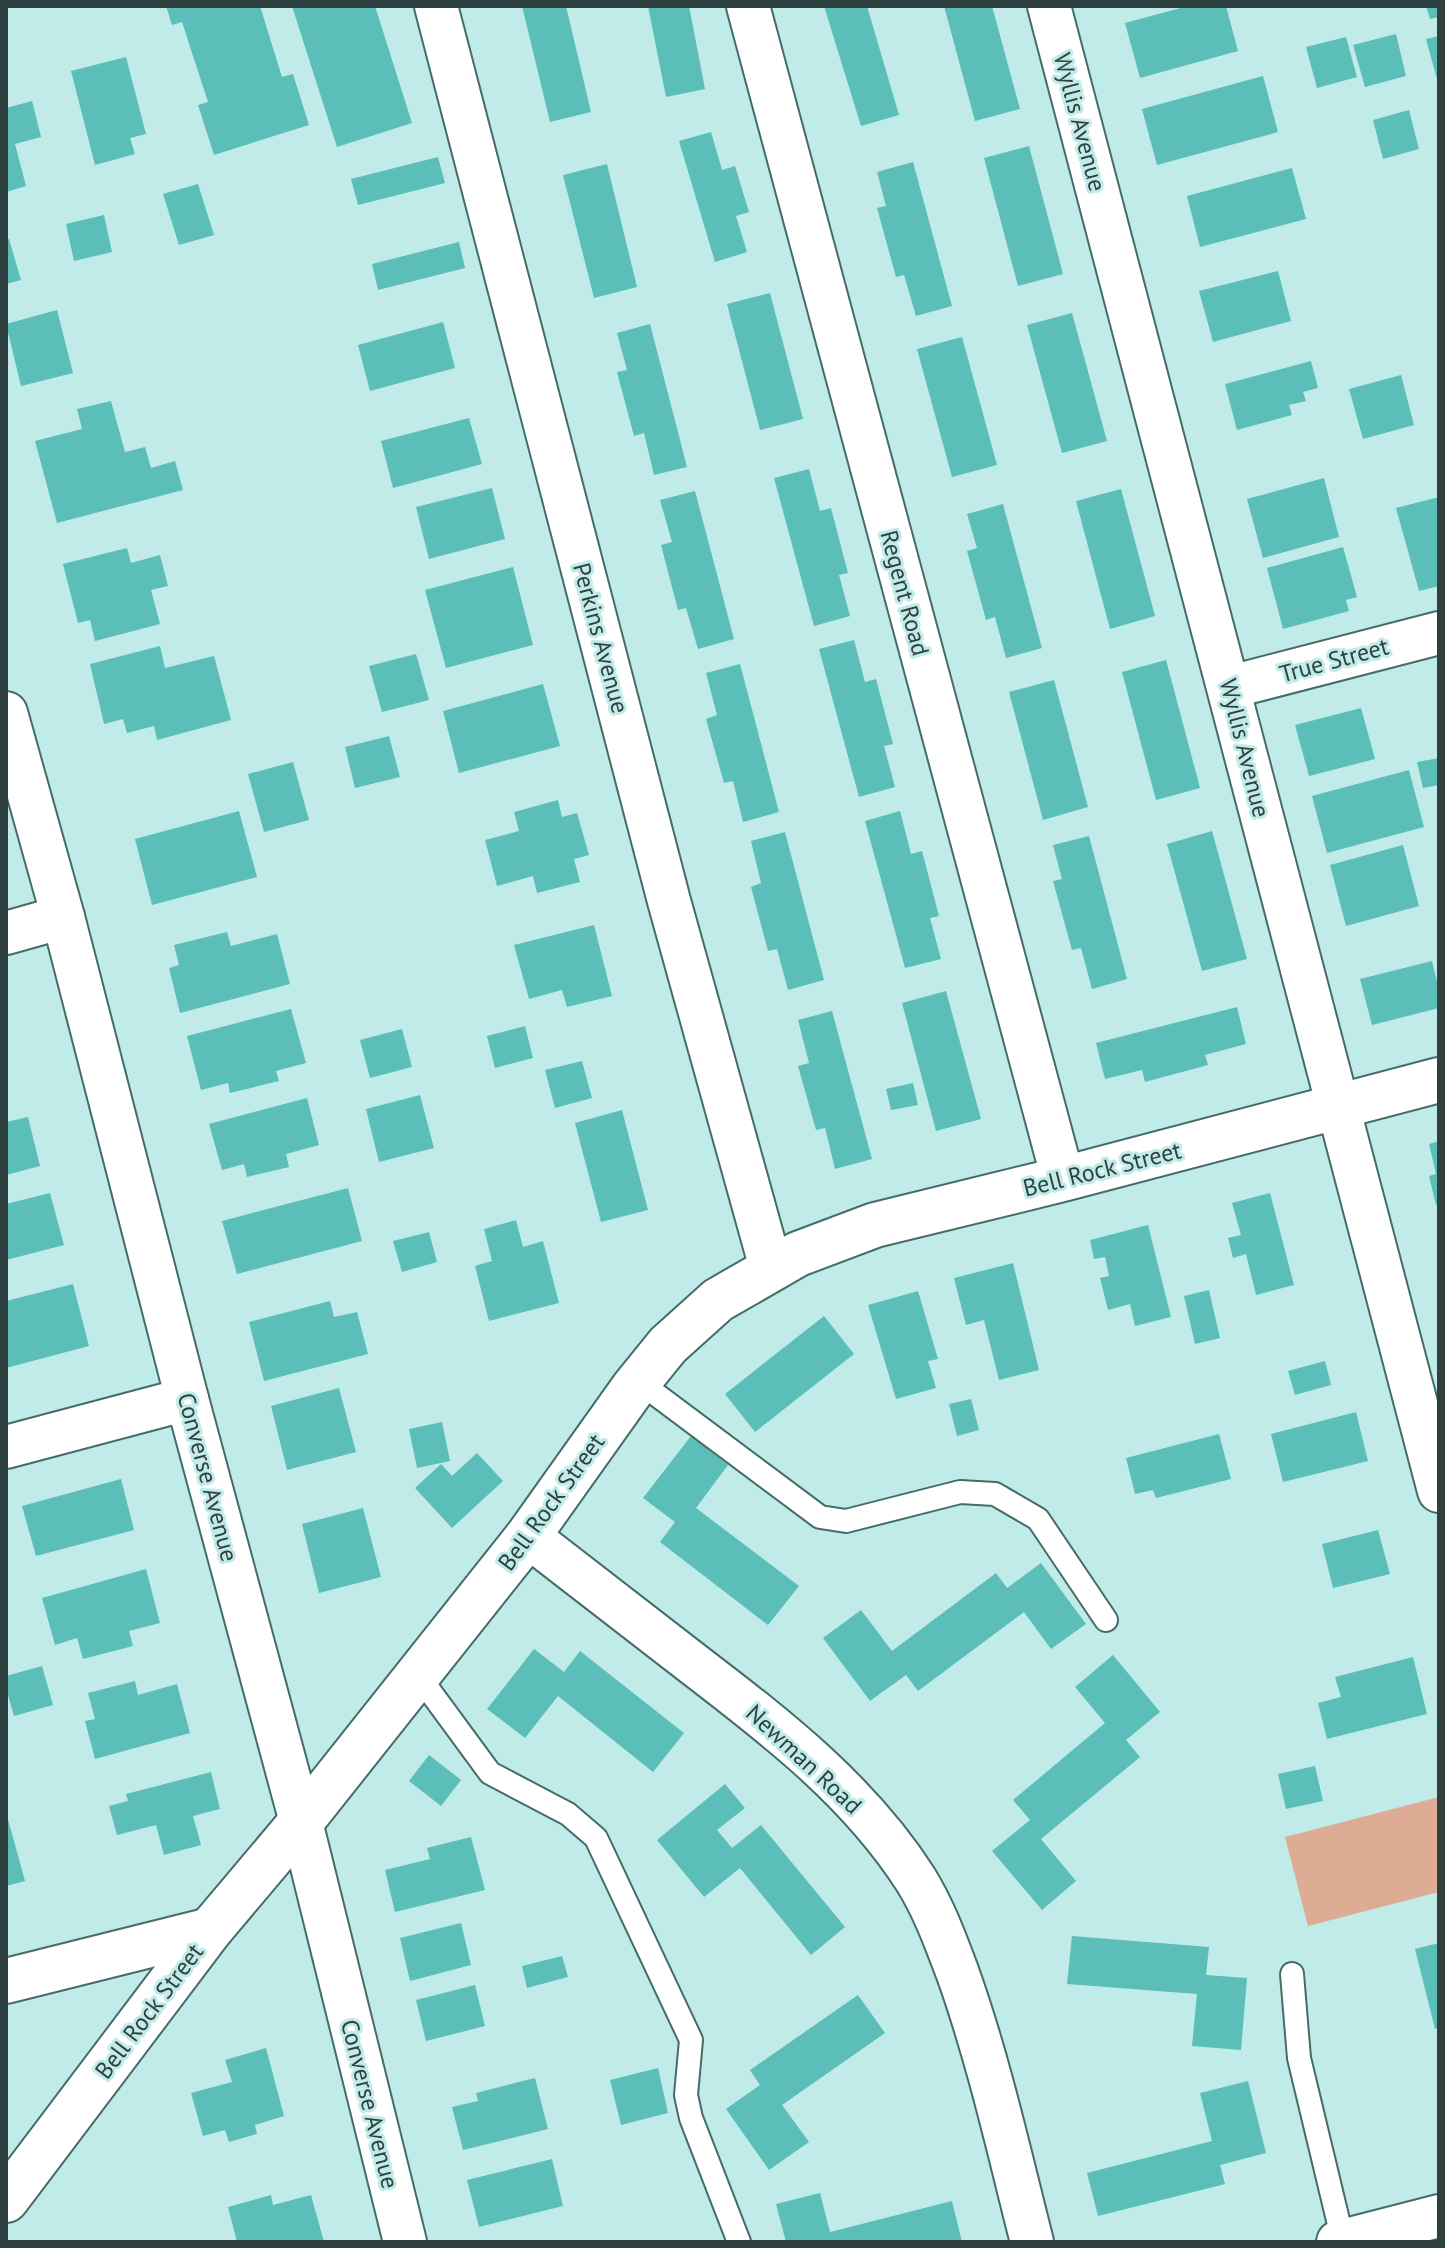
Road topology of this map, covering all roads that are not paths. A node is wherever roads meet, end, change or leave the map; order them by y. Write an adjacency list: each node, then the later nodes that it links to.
1 (436, 6): 12 (street, Perkins Avenue)
2 (748, 6): 11 (street, Regent Road)
3 (1049, 6): 5 (street, Wyllis Avenue)
4 (1439, 633): 5 (street, True Street)
5 (1230, 687): 10 (street, Wyllis Avenue)
6 (6, 713): 7 (street, Converse Avenue)
7 (63, 917): 8 (street); 14 (street, Converse Avenue)
8 (6, 933)
9 (1439, 1080): 10 (street, Bell Rock Street)
10 (1323, 1111): 11 (street, Bell Rock Street); 16 (street, Wyllis Avenue)
11 (1063, 1179): 12 (street, Bell Rock Street)
12 (771, 1268): 13 (street, Bell Rock Street)
13 (638, 1381): 17 (street, Bell Rock Street); 18 (lane)
14 (187, 1399): 15 (street); 20 (street, Converse Avenue)
15 (6, 1447)
16 (1439, 1491)
17 (528, 1536): 19 (street, Bell Rock Street); 29 (street, Newman Road)
18 (1106, 1620)
19 (418, 1675): 20 (street, Bell Rock Street); 28 (lane)
20 (301, 1822): 21 (street, Bell Rock Street); 27 (street, Converse Avenue)
21 (210, 1930): 23 (street); 24 (street, Bell Rock Street)
22 (1292, 1974): 26 (lane)
23 (6, 1981)
24 (6, 2200)
25 (1439, 2216): 26 (street)
26 (1340, 2241)
27 (405, 2242)
28 (739, 2242)
29 (1032, 2242)

